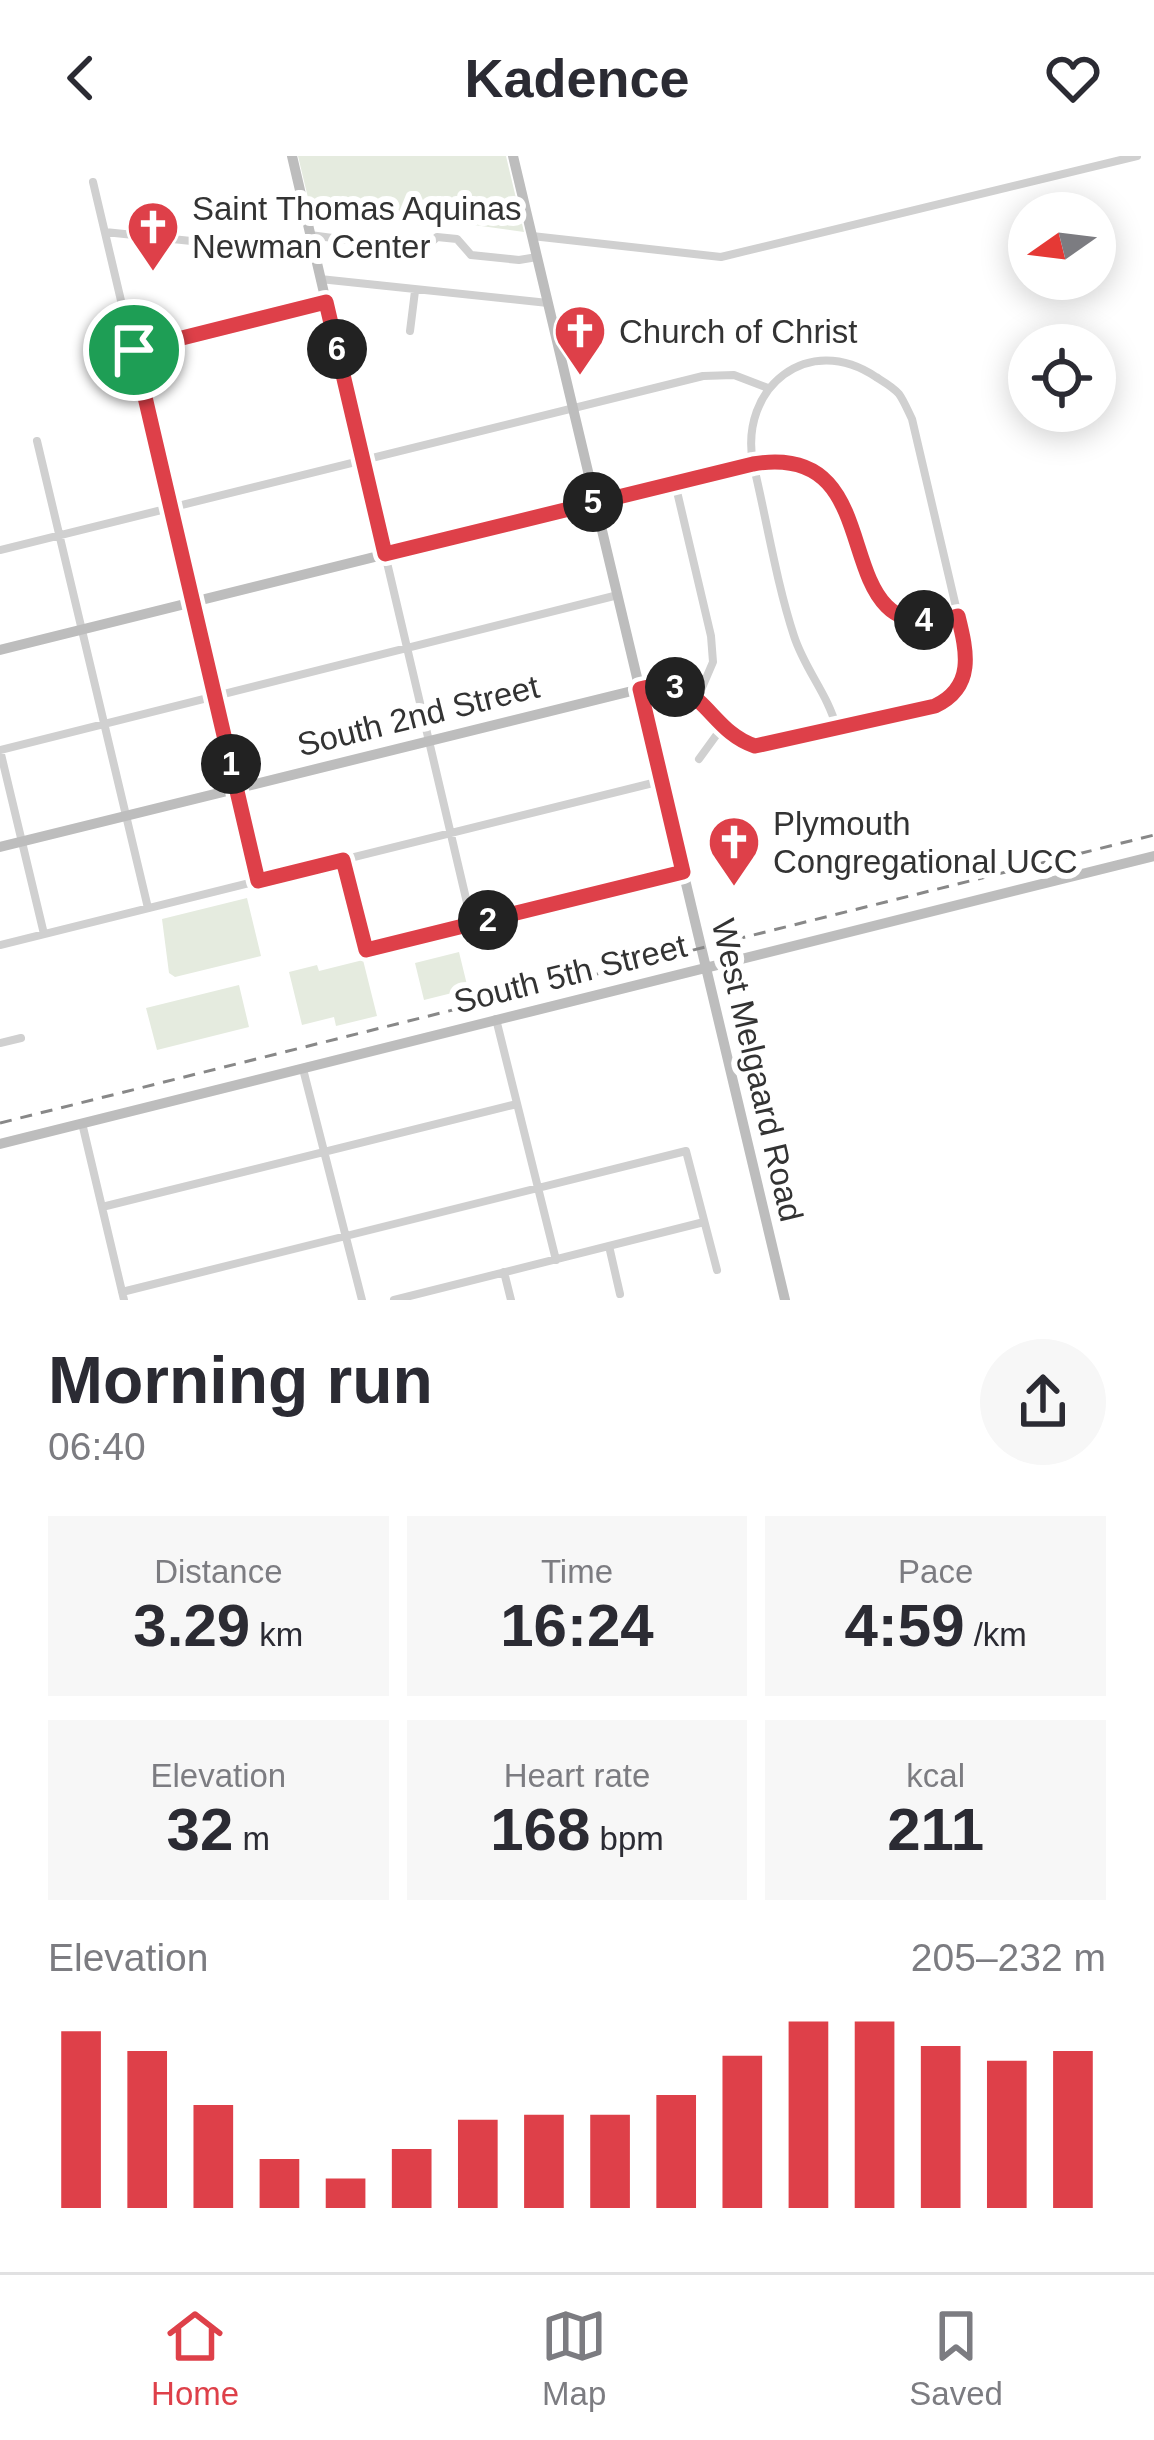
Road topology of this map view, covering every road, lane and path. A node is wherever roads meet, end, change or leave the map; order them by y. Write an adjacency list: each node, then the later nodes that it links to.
1 (292, 156): 6 (street)
2 (513, 156): 7 (street, West Melgaard Road)
3 (1137, 156): 7 (street)
4 (93, 182): 5 (street)
5 (105, 232): 8 (street); 15 (street)
6 (310, 235): 8 (street); 9 (street)
7 (532, 236): 9 (street, West Melgaard Road)
8 (315, 254): 10 (street)
9 (537, 257): 13 (street, West Melgaard Road)
10 (320, 279): 11 (street); 12 (street)
11 (415, 291): 13 (street); 14 (street)
12 (326, 302): 15 (street); 19 (street)
13 (548, 304): 17 (street, West Melgaard Road)
14 (410, 331)
15 (134, 350): 23 (street)
16 (768, 388): 17 (street); 20 (street); 29 (street)
17 (573, 407): 19 (street); 22 (street, West Melgaard Road)
18 (37, 441): 24 (street)
19 (363, 460): 23 (street); 26 (street)
20 (753, 464): 21 (street); 29 (street); 38 (street)
21 (675, 483): 22 (street); 35 (street)
22 (596, 502): 26 (street); 27 (street, West Melgaard Road)
23 (171, 508): 24 (street); 28 (street)
24 (60, 535): 25 (street); 30 (street)
25 (0, 550)
26 (385, 554): 28 (street); 31 (street)
27 (618, 596): 31 (street); 33 (street, West Melgaard Road)
28 (192, 602): 30 (street); 34 (street)
29 (958, 616): 38 (street)
30 (82, 629): 32 (street); 36 (street)
31 (407, 649): 34 (street); 39 (street)
32 (0, 650)
33 (640, 689): 35 (street); 39 (street, South 2nd Street); 42 (street, West Melgaard Road)
34 (215, 696): 36 (street); 43 (street)
35 (698, 697): 37 (street)
36 (105, 724): 40 (street); 44 (street)
37 (724, 727): 38 (street); 41 (street)
38 (837, 729)
39 (428, 740): 43 (street, South 2nd Street); 45 (street)
40 (0, 750): 46 (street)
41 (699, 759)
42 (661, 781): 45 (street); 50 (street, West Melgaard Road)
43 (237, 788): 44 (street, South 2nd Street); 51 (street)
44 (126, 816): 46 (street, South 2nd Street); 52 (street)
45 (451, 833): 49 (street); 53 (street)
46 (22, 842): 47 (street, South 2nd Street); 54 (street)
47 (0, 848)
48 (1154, 856): 56 (street, South 5th Street)
49 (343, 860): 51 (street); 53 (street)
50 (683, 872): 53 (street); 56 (street, West Melgaard Road)
51 (258, 881): 52 (street)
52 (148, 908): 54 (street)
53 (472, 924)
54 (44, 934): 55 (street)
55 (0, 945)
56 (705, 968): 57 (street, South 5th Street); 79 (street, West Melgaard Road)
57 (496, 1018): 60 (street, South 5th Street); 61 (street)
58 (21, 1038): 59 (street)
59 (0, 1043)
60 (303, 1067): 62 (street, South 5th Street); 64 (street)
61 (517, 1104): 64 (street); 65 (street)
62 (82, 1123): 63 (street, South 5th Street); 66 (street)
63 (0, 1144)
64 (324, 1152): 66 (street); 68 (street)
65 (538, 1187): 67 (street); 68 (street); 70 (street)
66 (102, 1207): 74 (street)
67 (704, 1222): 69 (street); 71 (street)
68 (346, 1237): 74 (street); 76 (street)
69 (609, 1246): 70 (street); 73 (street)
70 (556, 1259): 72 (street)
71 (717, 1270)
72 (504, 1272): 75 (street); 78 (street)
73 (620, 1294)
74 (123, 1296)
75 (416, 1297): 77 (street)
76 (362, 1300)
77 (394, 1300)
78 (511, 1300)
79 (785, 1300)

